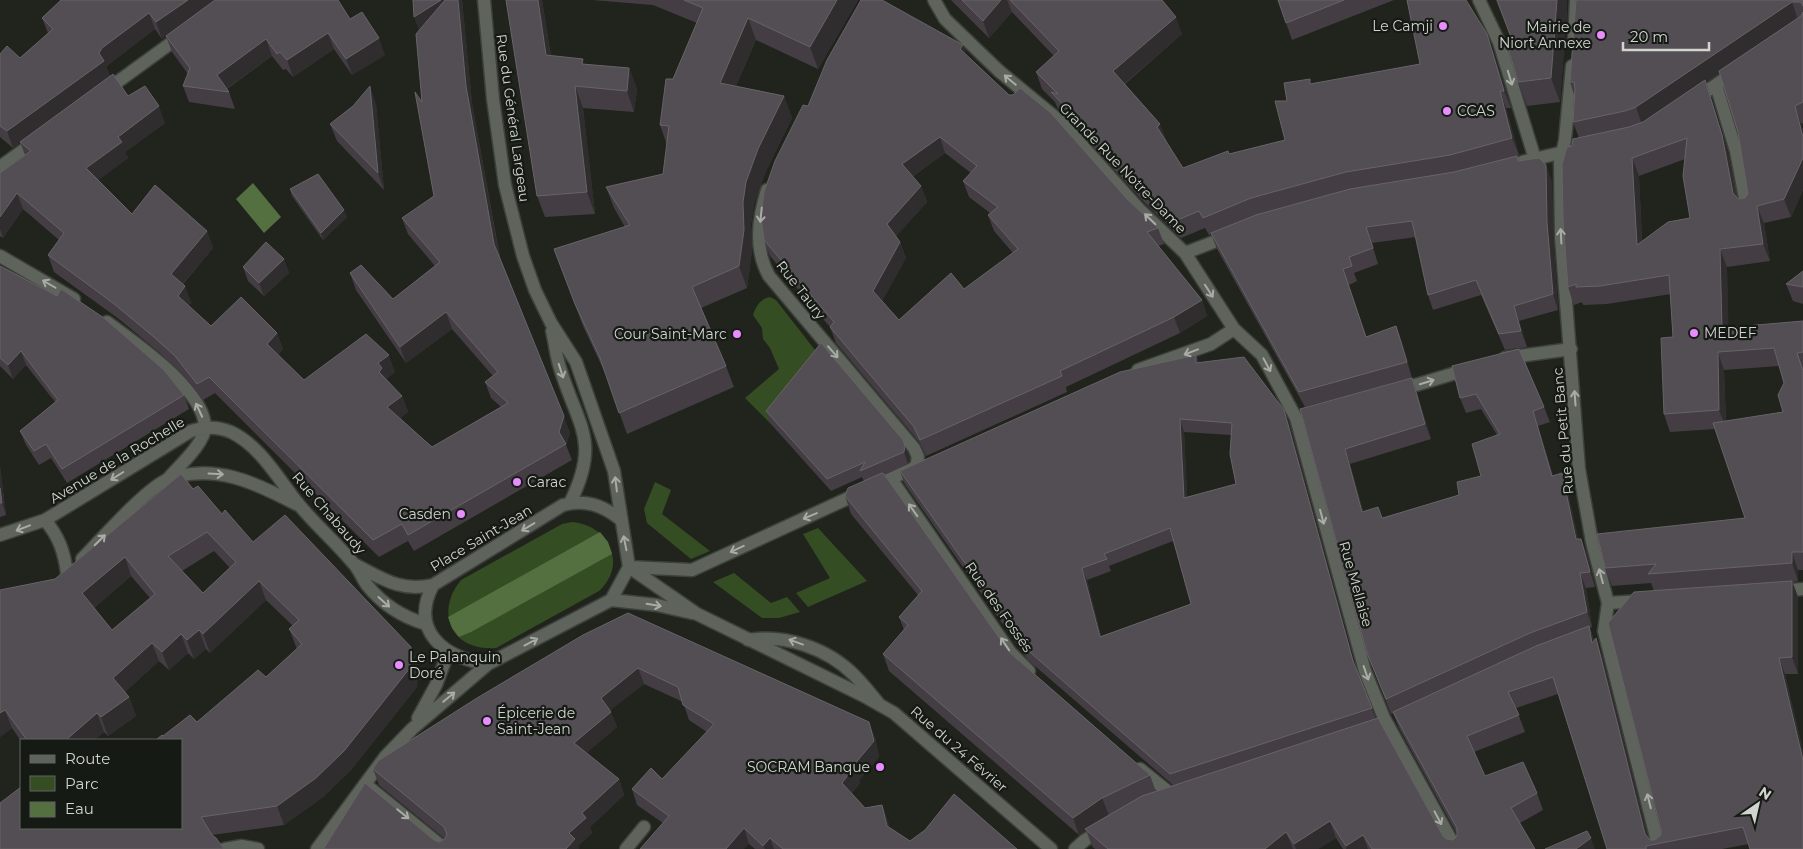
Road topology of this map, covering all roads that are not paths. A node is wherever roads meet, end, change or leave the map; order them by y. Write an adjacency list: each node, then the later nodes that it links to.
1 (484, 0): 23 (street, Rue du Général Largeau)
2 (934, 0): 19 (street, Grande Rue Notre-Dame, one-way to 2)
3 (1480, 0): 13 (street, one-way to 13)
4 (1576, 0): 12 (street, Rue du Petit Banc)
5 (194, 26): 8 (street)
6 (1748, 64): 7 (street)
7 (1716, 85): 9 (street); 17 (street)
8 (94, 98)
9 (1685, 106)
10 (47, 133): 14 (street)
11 (1576, 148): 12 (street)
12 (1562, 152): 13 (street); 25 (street, Rue du Petit Banc, one-way to 12)
13 (1535, 159): 15 (street)
14 (0, 167)
15 (1506, 167)
16 (772, 178): 32 (street, Rue Taury, one-way to 32)
17 (1747, 209)
18 (1242, 230): 19 (street)
19 (1185, 253): 24 (street, Grande Rue Notre-Dame, one-way to 24)
20 (0, 256): 21 (street, one-way to 20)
21 (83, 304)
22 (99, 316): 30 (street, one-way to 22)
23 (551, 323): 35 (street, Rue du Général Largeau, one-way to 35); 37 (street, Rue du Général Largeau, one-way to 23)
24 (1234, 329): 26 (street, one-way to 26); 29 (street, Rue Mellaise, one-way to 29)
25 (1571, 349): 27 (street, one-way to 25); 47 (street, Rue du Petit Banc, one-way to 25)
26 (1130, 373)
27 (1382, 395)
28 (1311, 414): 29 (street)
29 (1296, 418): 70 (street, Rue Mellaise, one-way to 70)
30 (205, 427): 33 (street); 36 (street, Rue Chabaudy); 38 (street, Avenue de la Rochelle, one-way to 38)
31 (932, 461): 32 (street)
32 (916, 467): 34 (street)
33 (168, 479): 36 (street, Avenue de la Rochelle, one-way to 36); 38 (street, Avenue de la Rochelle, one-way to 33)
34 (889, 481): 41 (street, one-way to 41); 53 (street, Rue des Fossés, one-way to 34)
35 (570, 504): 37 (street); 42 (street, Place Saint-Jean, one-way to 42)
36 (299, 505): 40 (street, Rue Chabaudy)
37 (620, 519): 41 (street, one-way to 37)
38 (44, 520): 39 (street, Avenue de la Rochelle, one-way to 39)
39 (0, 535)
40 (354, 564): 42 (street); 49 (street, Rue Chabaudy, one-way to 49)
41 (629, 567): 46 (street); 48 (street)
42 (433, 585): 49 (street, Place Saint-Jean)
43 (1803, 589): 44 (street)
44 (1764, 592)
45 (1657, 599): 47 (street)
46 (611, 600): 48 (street, one-way to 48); 52 (street, one-way to 46)
47 (1608, 603): 71 (street, Rue du Petit Banc, one-way to 47)
48 (697, 614): 50 (street)
49 (426, 624): 51 (street)
50 (748, 640): 54 (street, Rue du 24 Février); 54 (street, one-way to 50)
51 (448, 653): 52 (street); 55 (street)
52 (488, 664): 55 (street, one-way to 52)
53 (1037, 678)
54 (879, 704): 68 (street, Rue du 24 Février)
55 (412, 729): 57 (street)
56 (1130, 760): 59 (street)
57 (365, 784): 65 (street); 66 (street, one-way to 66)
58 (1188, 791): 59 (street)
59 (1171, 794): 60 (street)
60 (1155, 802)
61 (1116, 822): 69 (street)
62 (644, 827): 67 (street)
63 (225, 849): 64 (street)
64 (258, 849)
65 (317, 849)
66 (445, 849)
67 (626, 849)
68 (1051, 849)
69 (1075, 849)
70 (1456, 849)
71 (1659, 849)

